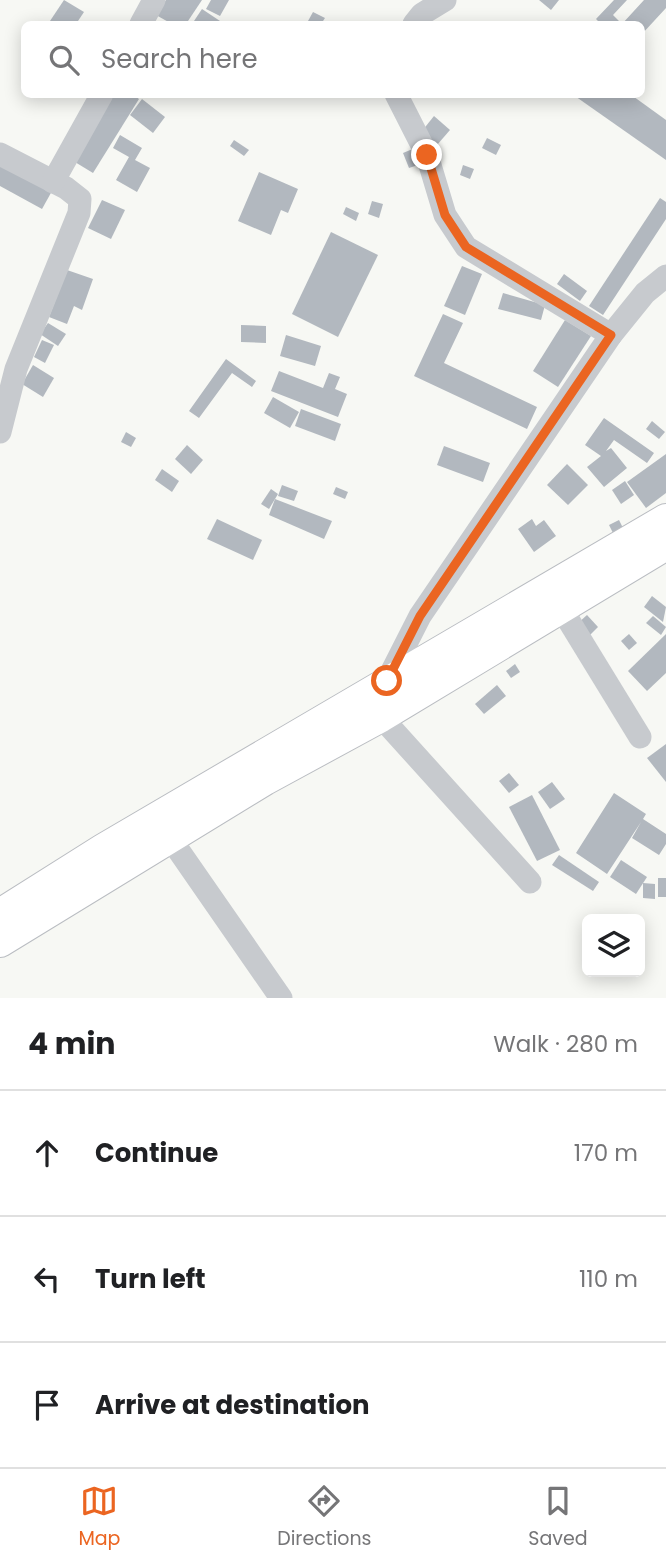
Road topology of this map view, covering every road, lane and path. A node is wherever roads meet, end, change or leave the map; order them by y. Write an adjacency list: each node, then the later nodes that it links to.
1 (154, 0): 3 (street)
2 (446, 0): 4 (street)
3 (143, 21)
4 (416, 21)
5 (100, 98): 8 (street)
6 (398, 98): 10 (street)
7 (0, 154): 8 (street)
8 (53, 182): 11 (street)
9 (666, 276): 10 (street)
10 (611, 335): 16 (street)
11 (10, 355): 12 (street)
12 (0, 432)
13 (666, 519): 16 (main road)
14 (666, 545): 15 (main road)
15 (561, 608): 17 (main road); 18 (street)
16 (387, 681): 17 (street); 21 (main road)
17 (381, 717): 19 (main road); 20 (street)
18 (640, 737)
19 (170, 838): 22 (main road); 23 (street)
20 (530, 882)
21 (0, 914)
22 (0, 942)
23 (281, 998)

